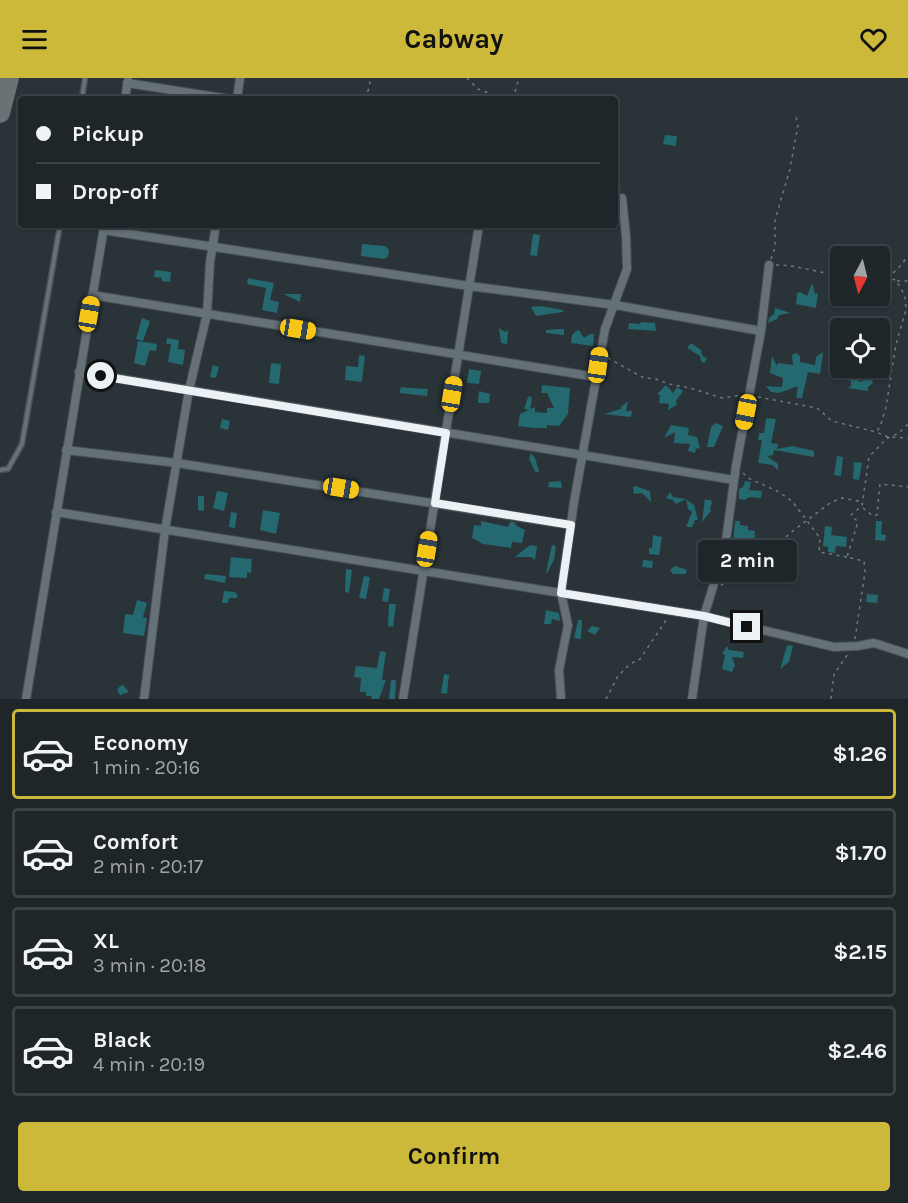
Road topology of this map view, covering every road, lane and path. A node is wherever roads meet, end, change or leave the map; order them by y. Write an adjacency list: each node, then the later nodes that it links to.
1 (85, 78): 7 (lane)
2 (240, 78): 10 (street)
3 (371, 78): 11 (path)
4 (466, 78): 12 (path)
5 (519, 78): 13 (path)
6 (128, 81): 8 (street); 9 (street)
7 (82, 96)
8 (126, 96)
9 (212, 96)
10 (237, 96)
11 (367, 96)
12 (493, 96)
13 (514, 96)
14 (795, 113): 24 (path)
15 (618, 182): 16 (path)
16 (622, 198): 32 (street)
17 (59, 228): 50 (lane)
18 (103, 228): 31 (street)
19 (108, 228): 22 (street)
20 (216, 228): 22 (street)
21 (479, 228): 30 (street)
22 (213, 248): 30 (street); 33 (street)
23 (908, 256): 26 (path)
24 (769, 265): 25 (path); 34 (street)
25 (830, 274)
26 (890, 275)
27 (890, 279): 28 (path)
28 (896, 280): 29 (path); 42 (path)
29 (908, 281)
30 (469, 286): 32 (street); 36 (street)
31 (92, 295): 33 (street); 37 (street)
32 (615, 305): 34 (street); 35 (street)
33 (207, 314): 36 (street); 39 (street)
34 (761, 331): 40 (street)
35 (599, 353): 38 (street); 40 (path)
36 (458, 356): 38 (street); 43 (street)
37 (80, 372): 39 (street); 46 (street)
38 (596, 377): 47 (street)
39 (189, 390): 43 (street); 48 (street)
40 (749, 395): 42 (path); 49 (street)
41 (908, 424): 44 (path)
42 (876, 432): 44 (path)
43 (446, 433): 47 (street); 54 (street)
44 (888, 437): 45 (path); 53 (path)
45 (908, 438)
46 (66, 450): 48 (street); 56 (street)
47 (582, 456): 51 (street); 58 (street)
48 (177, 464): 54 (street); 59 (street)
49 (736, 466): 51 (street); 57 (path)
50 (0, 470)
51 (734, 480): 62 (street)
52 (908, 487): 55 (path)
53 (863, 502): 55 (path); 57 (path)
54 (435, 503): 58 (street); 61 (street)
55 (862, 506): 60 (path)
56 (56, 512): 59 (street); 68 (street)
57 (808, 520): 60 (path); 62 (path)
58 (571, 525): 63 (street)
59 (165, 530): 61 (street); 69 (street)
60 (848, 557): 66 (path)
61 (423, 572): 63 (street); 70 (street)
62 (711, 592): 65 (street)
63 (561, 593): 64 (street); 71 (street)
64 (679, 613): 65 (street); 72 (path)
65 (704, 616): 66 (street); 73 (street)
66 (854, 645): 67 (street); 74 (path)
67 (908, 654)
68 (26, 699)
69 (144, 699)
70 (403, 699)
71 (561, 699)
72 (606, 699)
73 (692, 699)
74 (831, 699)

